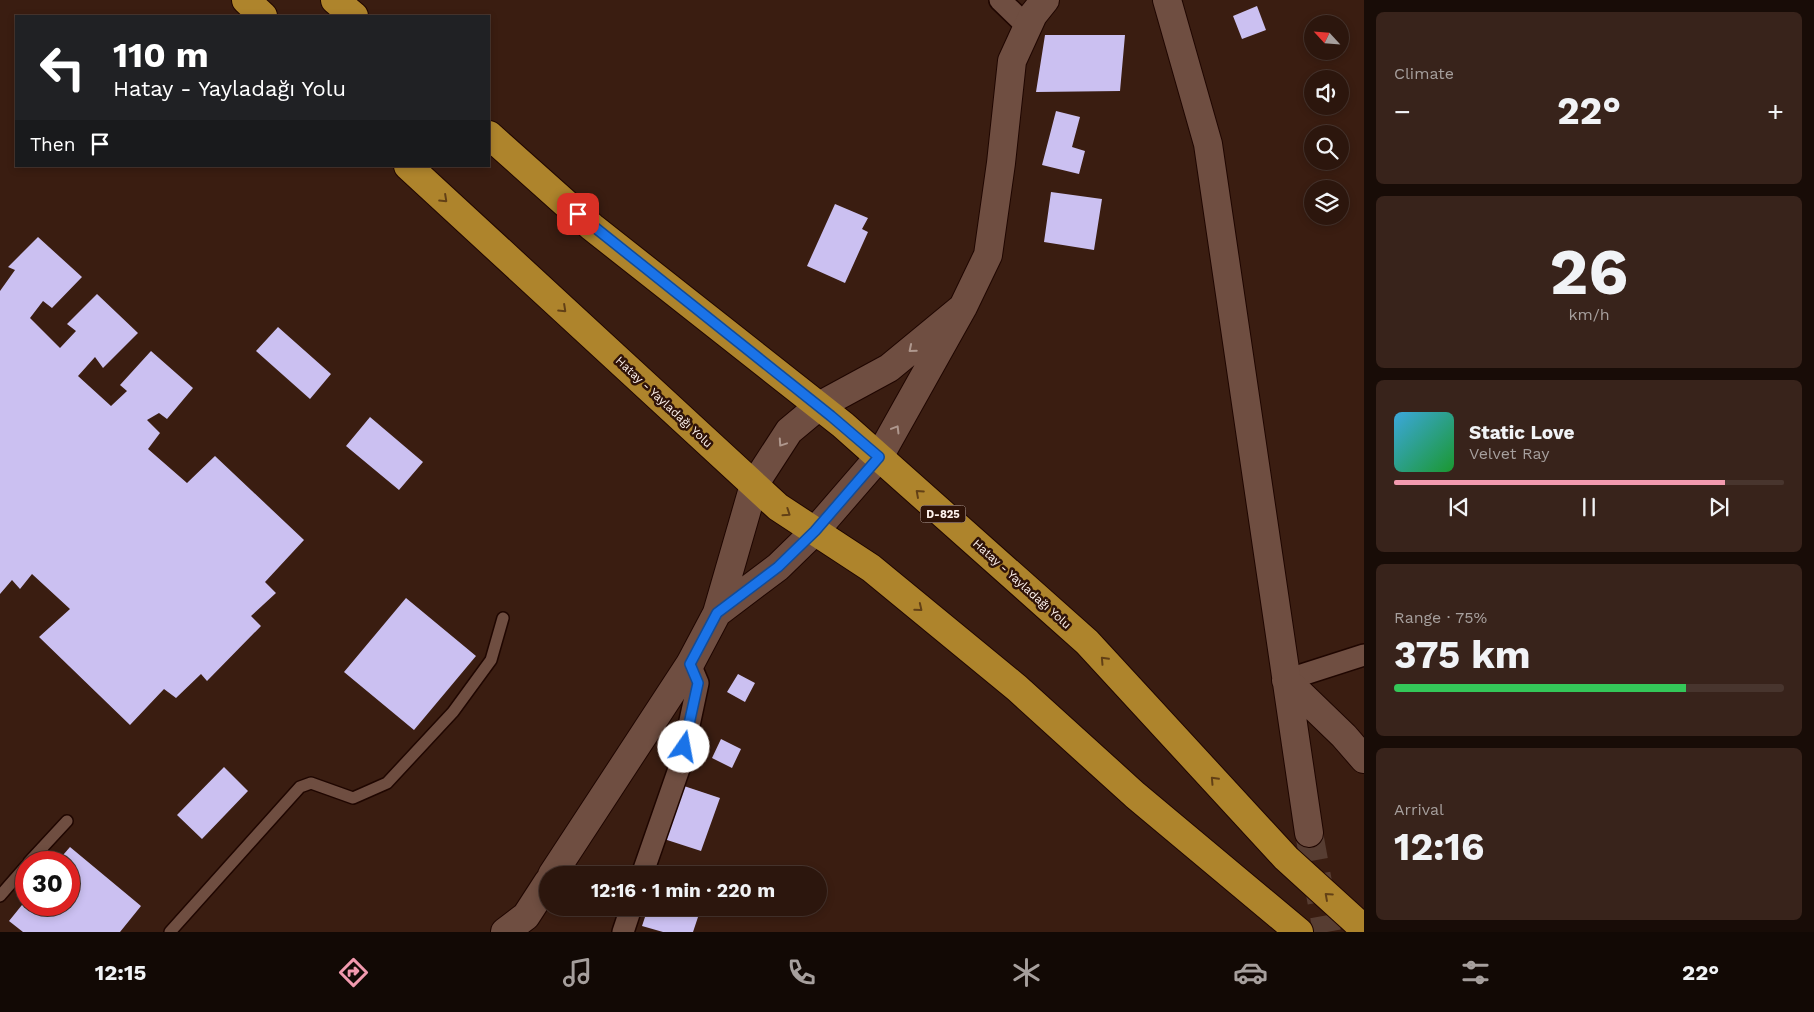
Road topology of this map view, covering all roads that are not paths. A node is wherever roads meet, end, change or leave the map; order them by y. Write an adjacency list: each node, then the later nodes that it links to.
1 (246, 0): 6 (highway)
2 (335, 0): 7 (highway)
3 (1000, 0): 8 (street)
4 (1045, 0): 8 (street)
5 (1167, 0): 20 (street)
6 (262, 15)
7 (353, 15)
8 (1028, 27): 11 (street)
9 (490, 136): 12 (highway, Hatay - Yayladağı Yolu / D-825)
10 (409, 167): 14 (highway, Hatay - Yayladağı Yolu, one-way to 14)
11 (963, 307): 12 (street, one-way to 12); 13 (street, one-way to 11)
12 (818, 406): 13 (highway, Hatay - Yayladağı Yolu / D-825); 14 (street, one-way to 14)
13 (879, 457): 15 (street); 31 (highway, Hatay - Yayladağı Yolu / D-825, one-way to 13)
14 (754, 485): 15 (highway, Hatay - Yayladağı Yolu, one-way to 15); 16 (street)
15 (815, 531): 16 (street); 35 (highway, Hatay - Yayladağı Yolu, one-way to 35)
16 (717, 613): 19 (street)
17 (503, 618): 32 (lane)
18 (1364, 655): 20 (street)
19 (690, 664): 25 (street); 26 (street)
20 (1286, 680): 21 (street); 23 (street)
21 (1364, 759)
22 (67, 821): 24 (lane)
23 (1309, 833)
24 (40, 851)
25 (558, 866)
26 (645, 866)
27 (15, 879): 28 (lane)
28 (0, 896)
29 (539, 896): 33 (street)
30 (628, 916): 34 (street)
31 (1364, 929)
32 (170, 932)
33 (505, 932)
34 (623, 932)
35 (1299, 932)

